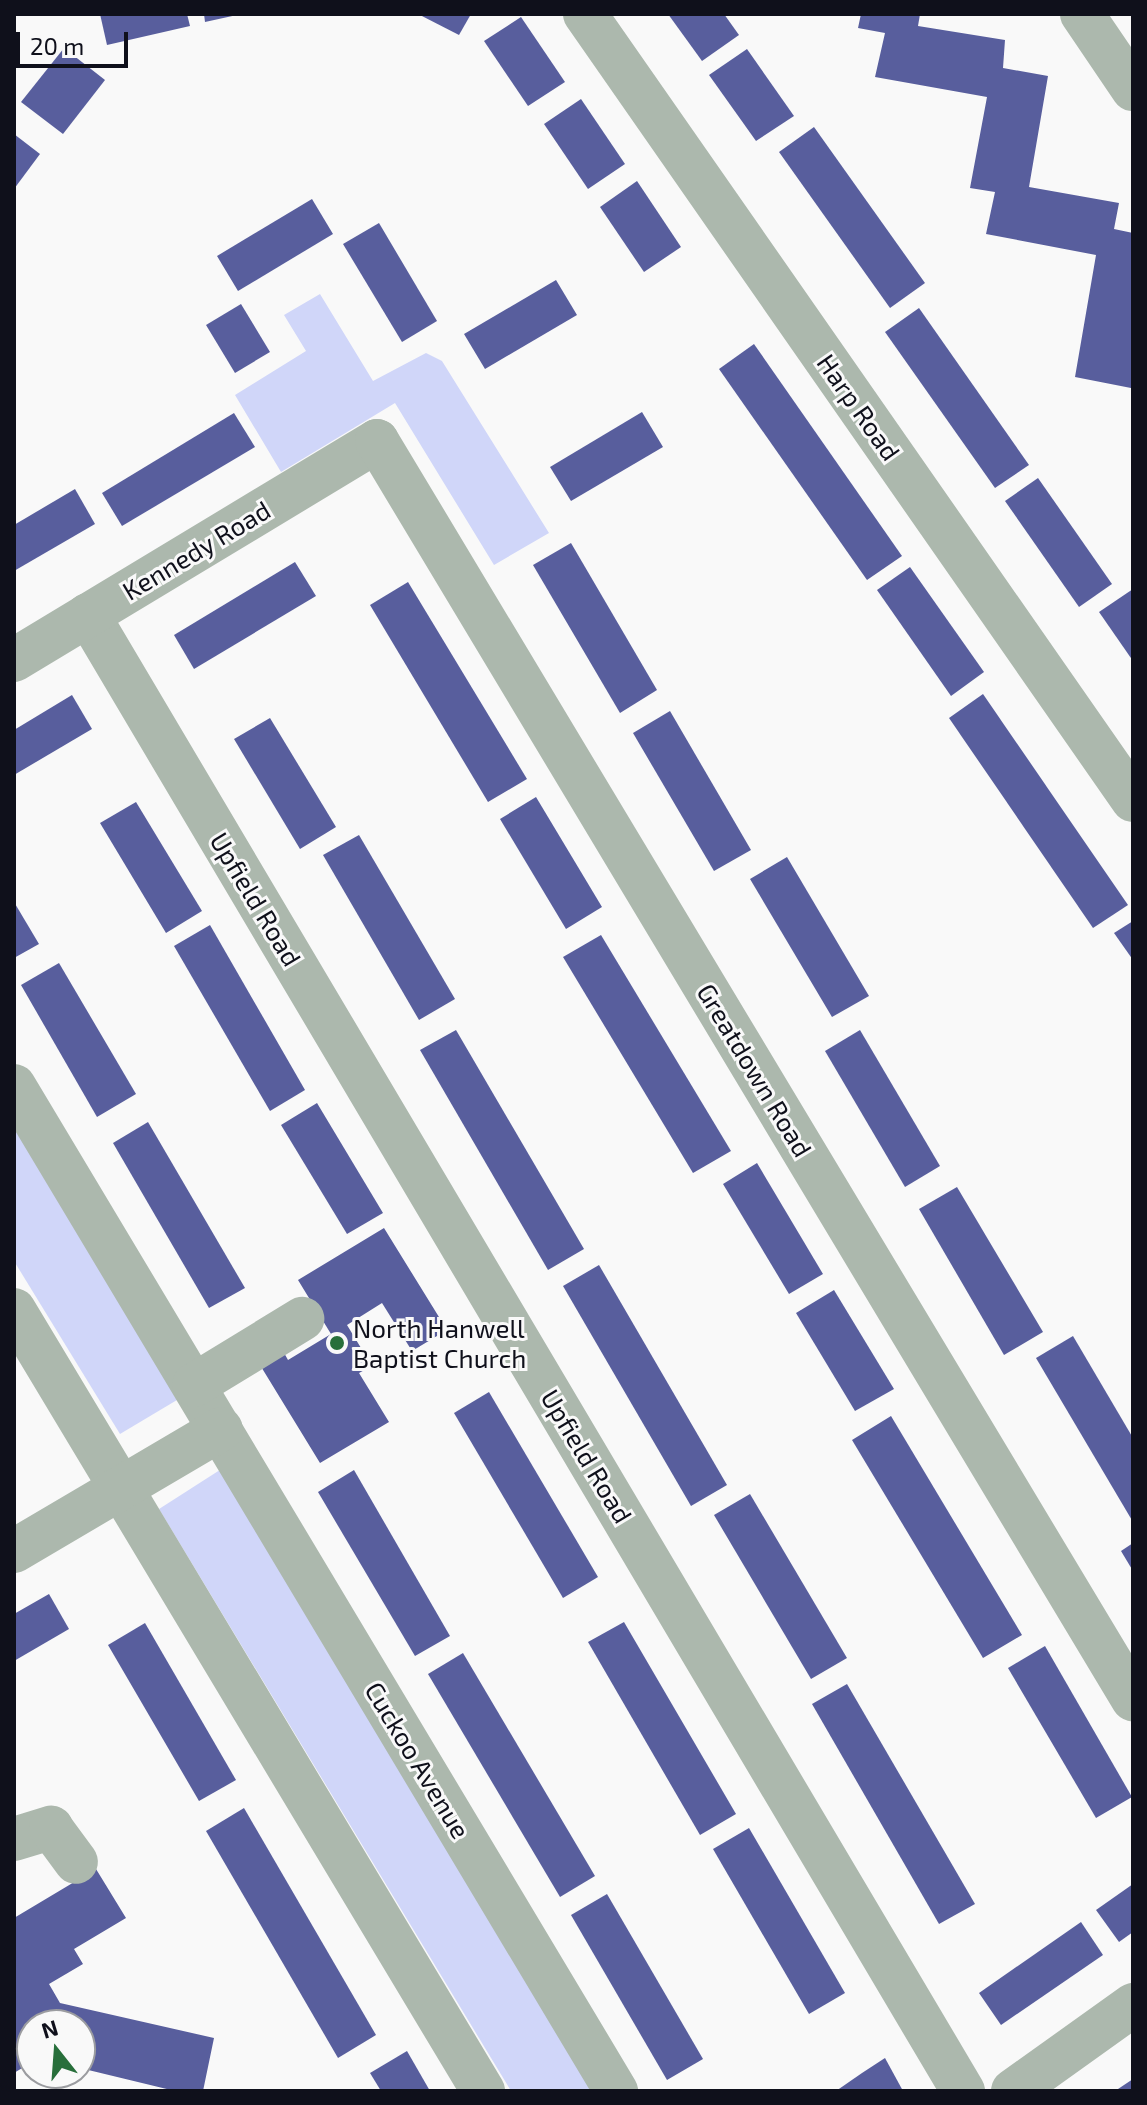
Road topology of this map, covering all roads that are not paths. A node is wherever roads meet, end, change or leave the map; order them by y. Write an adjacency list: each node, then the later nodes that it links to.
1 (585, 14): 7 (street, Harp Road)
2 (1082, 14): 3 (street)
3 (1133, 89)
4 (377, 441): 5 (street, Kennedy Road); 15 (street, Greatdown Road)
5 (88, 615): 6 (street, Kennedy Road); 21 (street, Upfield Road)
6 (14, 660)
7 (1133, 800)
8 (14, 1086): 11 (street, Cuckoo Avenue)
9 (14, 1310): 13 (street)
10 (302, 1319): 11 (street)
11 (194, 1385): 12 (street, Cuckoo Avenue)
12 (221, 1429): 13 (street); 20 (street, Cuckoo Avenue)
13 (121, 1490): 14 (street); 19 (street)
14 (14, 1551)
15 (1133, 1699)
16 (14, 1839): 17 (street)
17 (76, 1862)
18 (1133, 2005): 22 (street)
19 (483, 2091)
20 (616, 2091)
21 (963, 2091)
22 (1013, 2091)

